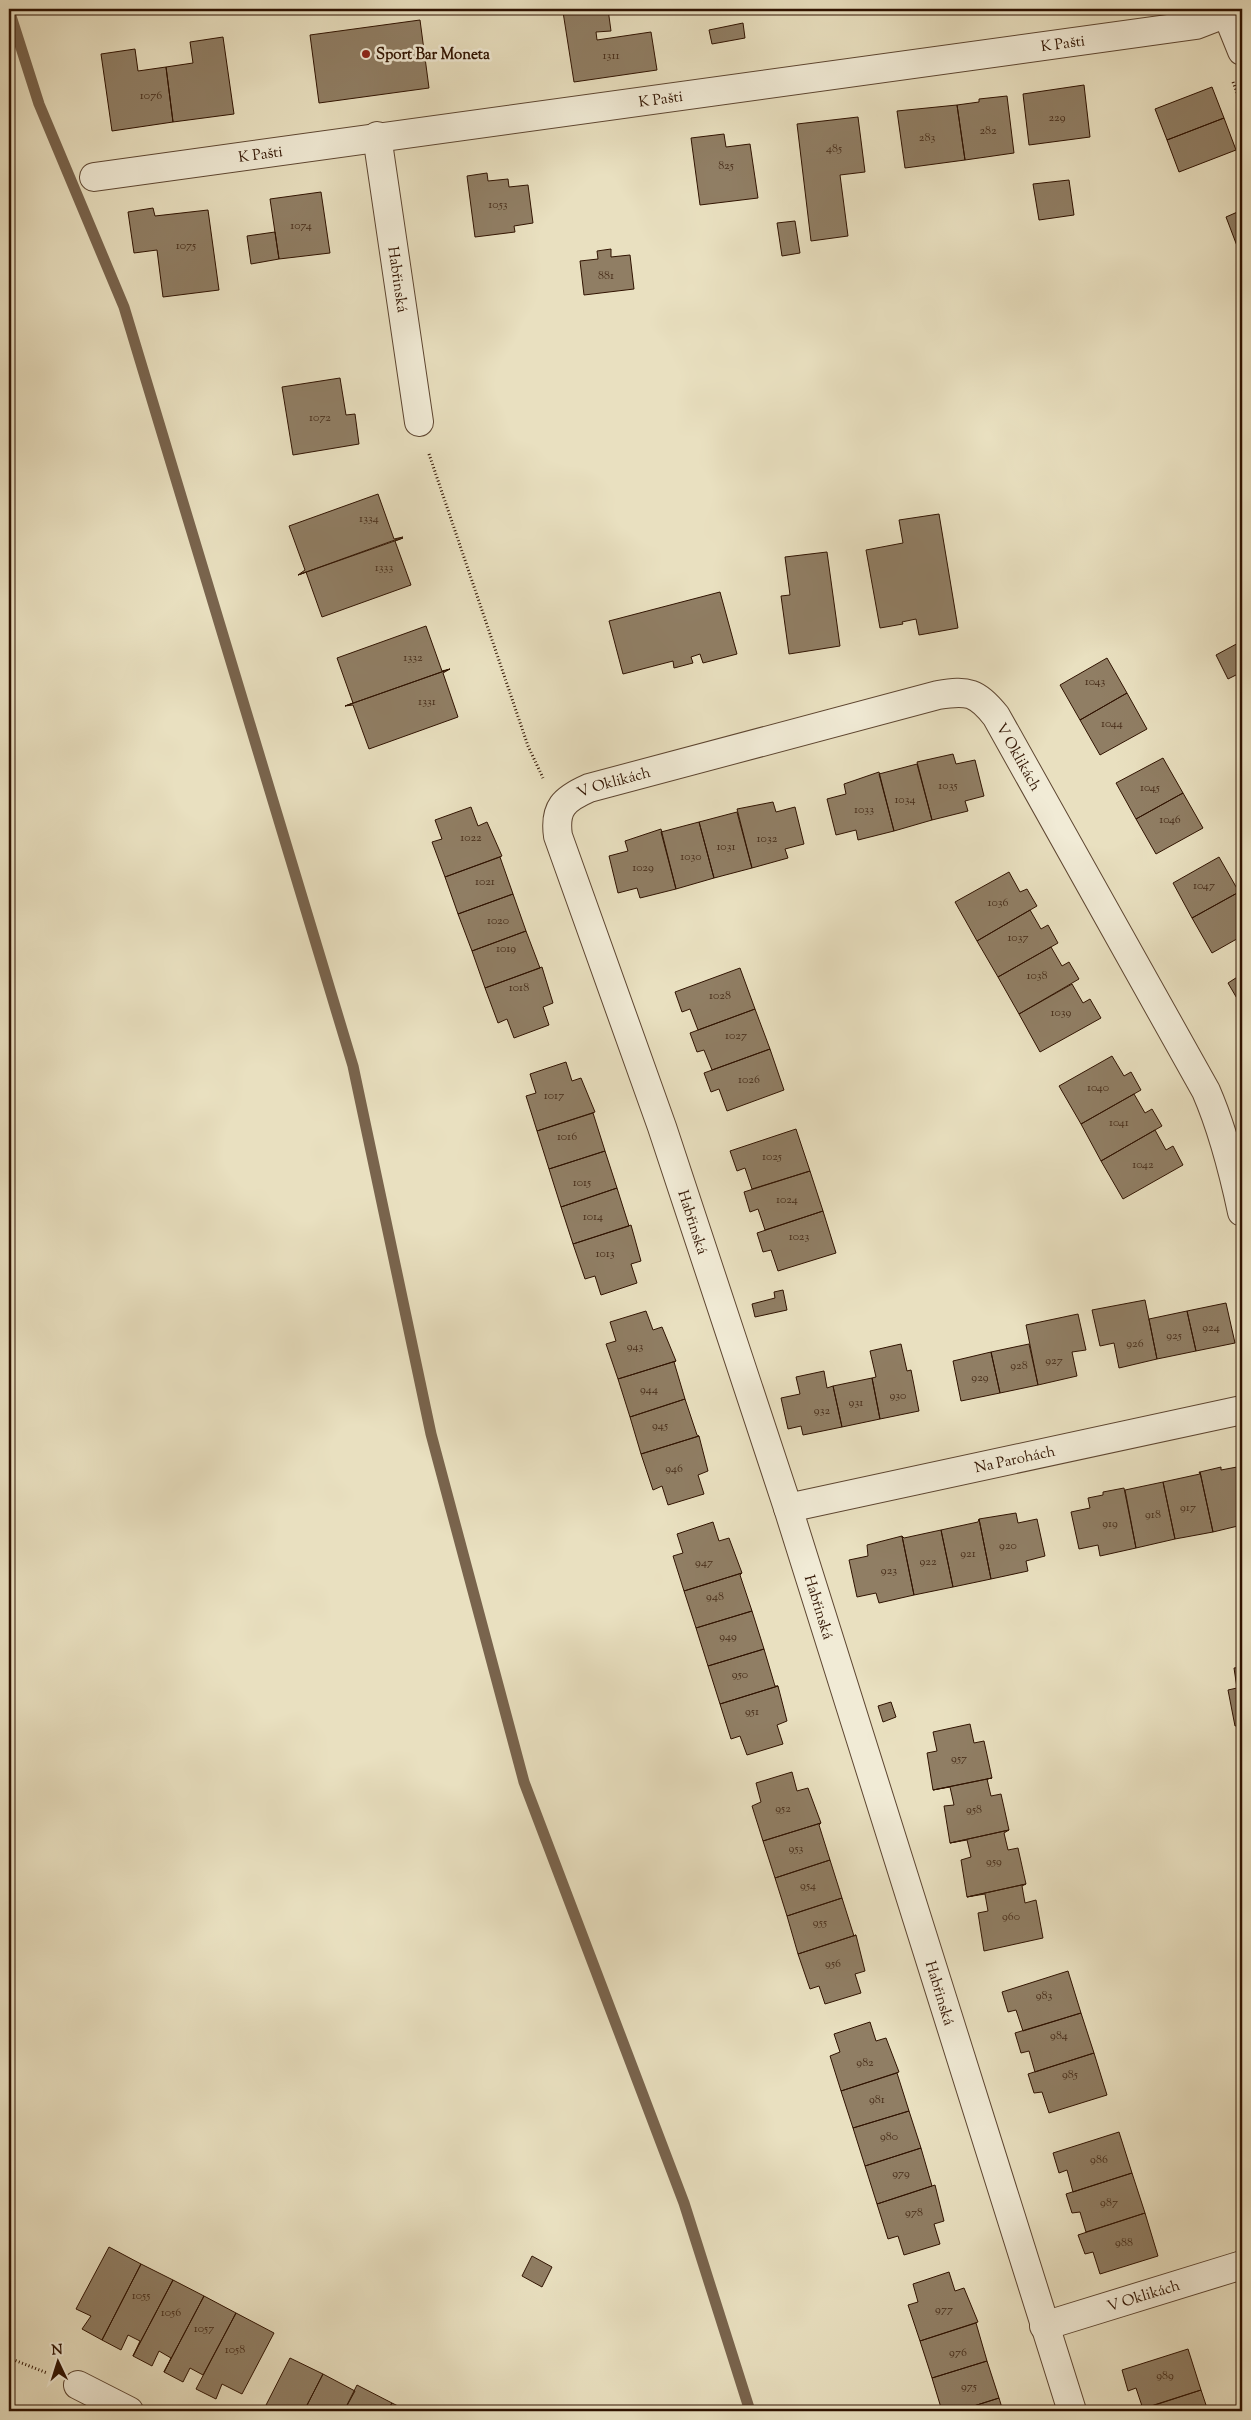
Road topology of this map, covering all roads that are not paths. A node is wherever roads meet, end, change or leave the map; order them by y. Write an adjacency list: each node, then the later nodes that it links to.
1 (1226, 11): 2 (street); 3 (street, K Pašti)
2 (1242, 51)
3 (377, 136): 4 (street, K Pašti); 5 (street, Habřinská)
4 (94, 177)
5 (419, 422)
6 (560, 807): 7 (street, V Oklikách); 9 (street, Habřinská)
7 (1242, 1212)
8 (1242, 1410): 9 (street, Na Parohách)
9 (788, 1508): 11 (street, Habřinská)
10 (1242, 2265): 11 (street, V Oklikách)
11 (1044, 2326): 14 (street, Habřinská)
12 (78, 2385): 13 (street)
13 (129, 2411)
14 (1072, 2411)

